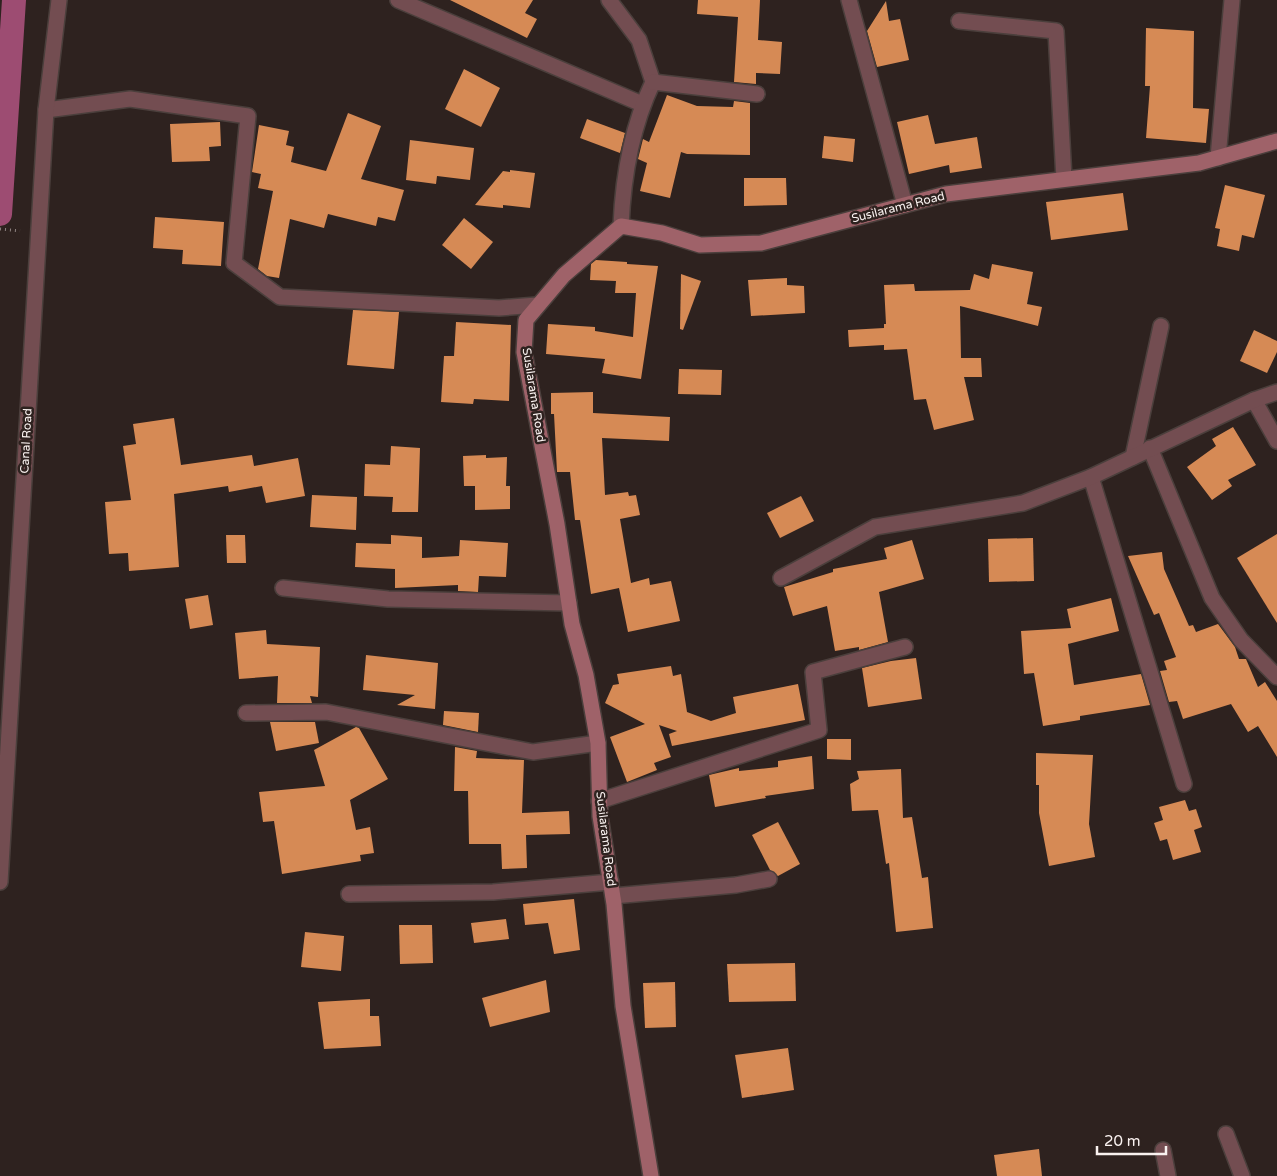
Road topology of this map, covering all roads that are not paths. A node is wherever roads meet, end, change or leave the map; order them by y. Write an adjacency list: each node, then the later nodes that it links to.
1 (59, 0): 10 (street, Canal Road)
2 (398, 0): 9 (street)
3 (609, 0): 7 (street)
4 (849, 0): 14 (street)
5 (1232, 0): 12 (street)
6 (959, 21): 13 (street)
7 (653, 82): 8 (street); 9 (street)
8 (757, 94)
9 (642, 104): 15 (street)
10 (46, 110): 16 (street); 34 (street, Canal Road)
11 (1277, 141): 12 (street, Susilarama Road)
12 (1218, 158): 13 (street, Susilarama Road)
13 (1064, 179): 14 (street, Susilarama Road)
14 (905, 204): 15 (street, Susilarama Road)
15 (621, 226): 16 (street, Susilarama Road)
16 (537, 306): 26 (street, Susilarama Road)
17 (1161, 326): 22 (street)
18 (1277, 392): 19 (street)
19 (1254, 400): 20 (street); 21 (street)
20 (1277, 441)
21 (1150, 448): 22 (street); 28 (street)
22 (1133, 457): 23 (street)
23 (1091, 477): 24 (street); 31 (street)
24 (781, 578)
25 (283, 588): 26 (street)
26 (570, 603): 30 (street, Susilarama Road)
27 (905, 647): 32 (street)
28 (1277, 677)
29 (246, 713): 30 (street)
30 (598, 743): 32 (street, Susilarama Road)
31 (1184, 784)
32 (600, 801): 35 (street, Susilarama Road)
33 (769, 879): 35 (street)
34 (0, 882)
35 (612, 889): 36 (street); 39 (street, Susilarama Road)
36 (349, 894)
37 (1226, 1134): 41 (street)
38 (1163, 1150): 40 (street)
39 (651, 1176)
40 (1168, 1176)
41 (1242, 1176)

